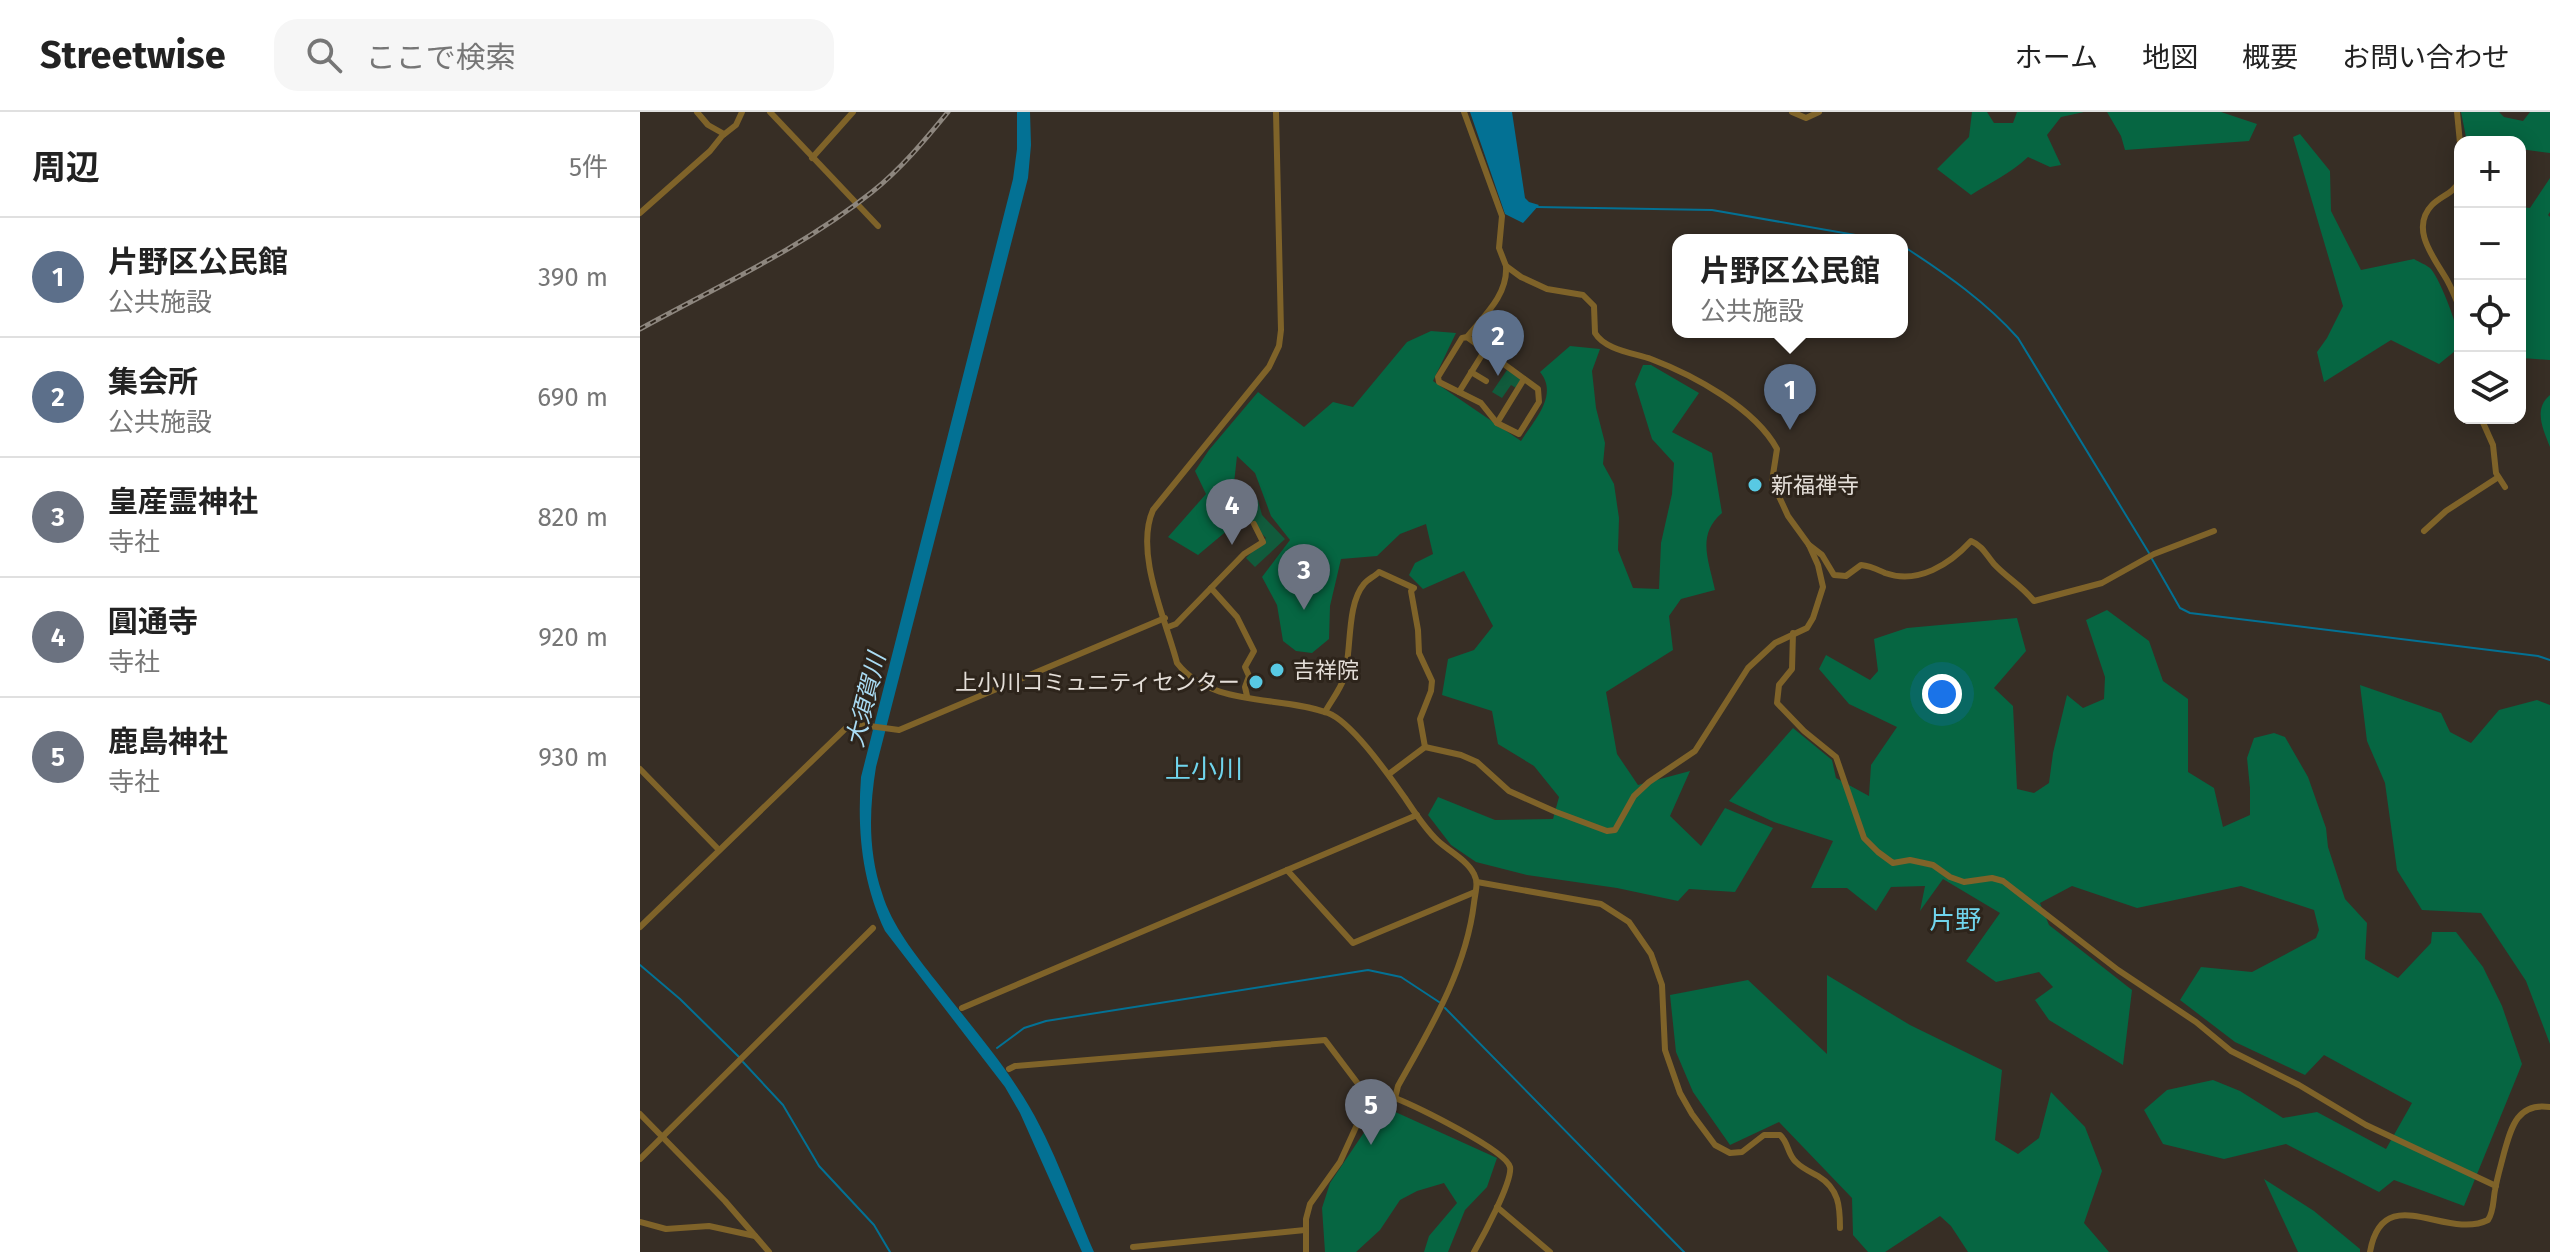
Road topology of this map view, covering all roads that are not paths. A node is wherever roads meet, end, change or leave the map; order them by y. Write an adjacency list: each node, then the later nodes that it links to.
1 (697, 112): 10 (street)
2 (742, 112): 10 (street)
3 (770, 112): 12 (street)
4 (853, 112): 12 (street)
5 (1276, 112): 33 (street)
6 (1464, 112): 16 (street)
7 (1792, 112): 8 (street)
8 (1819, 112)
9 (2457, 112): 11 (street)
10 (724, 134): 14 (street)
11 (2459, 136)
12 (812, 158): 15 (street)
13 (2454, 189): 17 (street)
14 (640, 213)
15 (878, 226)
16 (1506, 266): 18 (street); 31 (street)
17 (2454, 295)
18 (1467, 337): 19 (street); 23 (street)
19 (1485, 350): 20 (street); 21 (street)
20 (1471, 372): 22 (street); 23 (street)
21 (1524, 379): 24 (street); 24 (street)
22 (1486, 381)
23 (1459, 392): 24 (street)
24 (1497, 423)
25 (2484, 424): 26 (street)
26 (2497, 478): 27 (street); 30 (street)
27 (2505, 487)
28 (1254, 524): 32 (street)
29 (2214, 531): 31 (street)
30 (2424, 531)
31 (1809, 545): 35 (street)
32 (1211, 588): 34 (street); 36 (street)
33 (1165, 618): 34 (street); 42 (street)
34 (1168, 627): 36 (street)
35 (1793, 633): 38 (street); 56 (street)
36 (1247, 696): 37 (street)
37 (1325, 712): 38 (street); 40 (street)
38 (1425, 747): 40 (street)
39 (640, 769): 42 (street)
40 (1389, 774): 41 (street)
41 (1417, 815): 43 (street); 44 (street)
42 (719, 850): 46 (street)
43 (1287, 870): 45 (street); 48 (street)
44 (1477, 882): 45 (street); 59 (street)
45 (1475, 892): 50 (street)
46 (640, 927)
47 (873, 928): 54 (street)
48 (962, 1008)
49 (1009, 1069): 51 (street)
50 (1395, 1098): 51 (street); 57 (street)
51 (1374, 1105): 60 (street)
52 (2550, 1107): 56 (street)
53 (640, 1114): 54 (street)
54 (662, 1137): 55 (street); 61 (street)
55 (640, 1159)
56 (2496, 1186): 67 (street)
57 (1497, 1207): 65 (street); 66 (street)
58 (640, 1222): 61 (street)
59 (1840, 1228)
60 (1305, 1230): 62 (street); 64 (street)
61 (755, 1236): 63 (street)
62 (1133, 1247)
63 (769, 1252)
64 (1306, 1252)
65 (1474, 1252)
66 (1550, 1252)
67 (2370, 1252)

